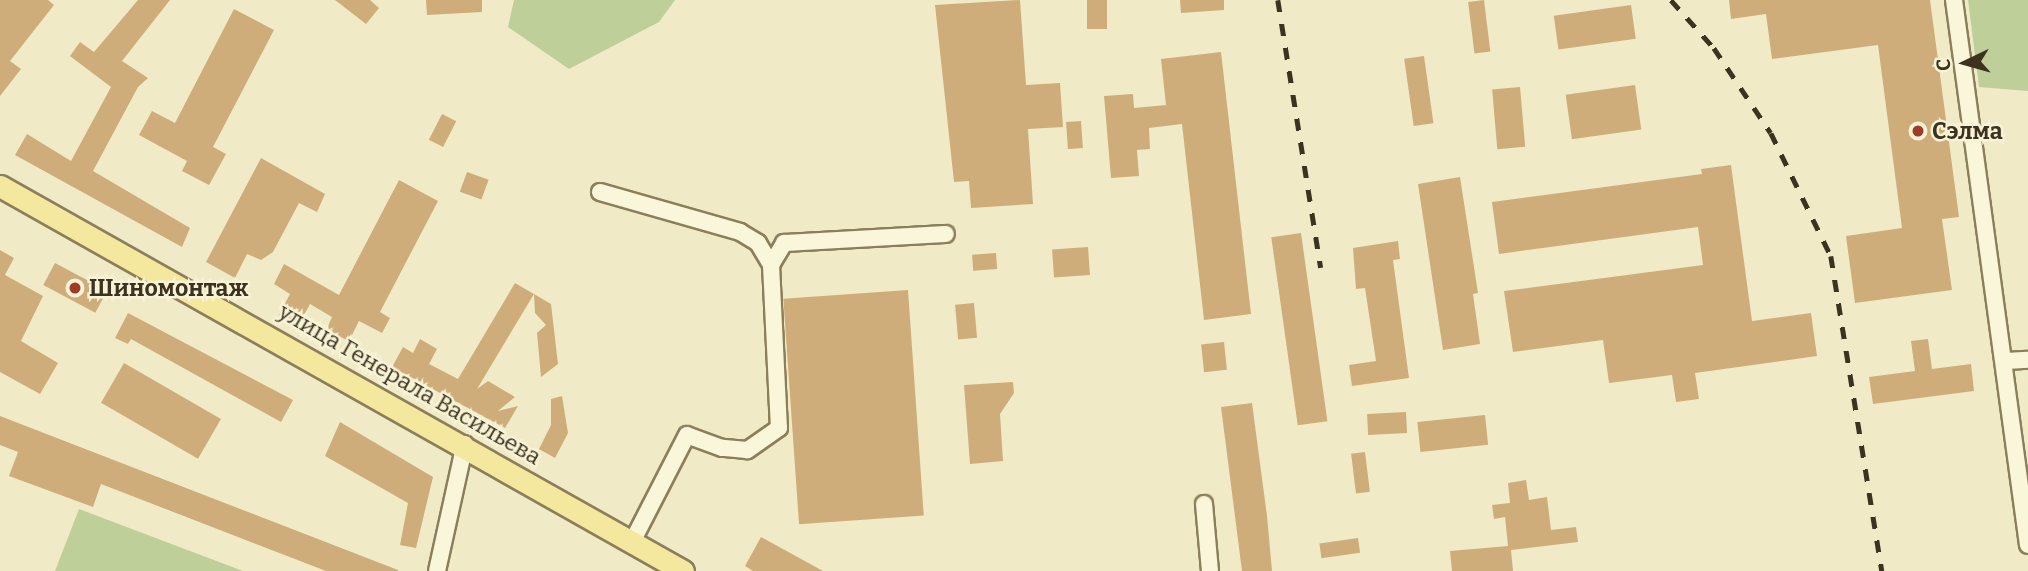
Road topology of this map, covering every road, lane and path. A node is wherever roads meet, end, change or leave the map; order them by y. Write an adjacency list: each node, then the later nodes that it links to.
1 (1954, 0): 7 (street)
2 (0, 186): 8 (main road, улица Генерала Васильева)
3 (600, 192): 5 (street)
4 (946, 234): 5 (street)
5 (771, 265): 10 (street)
6 (2028, 360): 7 (street)
7 (2006, 361): 11 (street)
8 (465, 444): 10 (main road, улица Генерала Васильева); 12 (street)
9 (1204, 504): 14 (street)
10 (632, 542): 13 (main road, улица Генерала Васильева)
11 (2028, 545)
12 (437, 571)
13 (683, 571)
14 (1210, 571)

